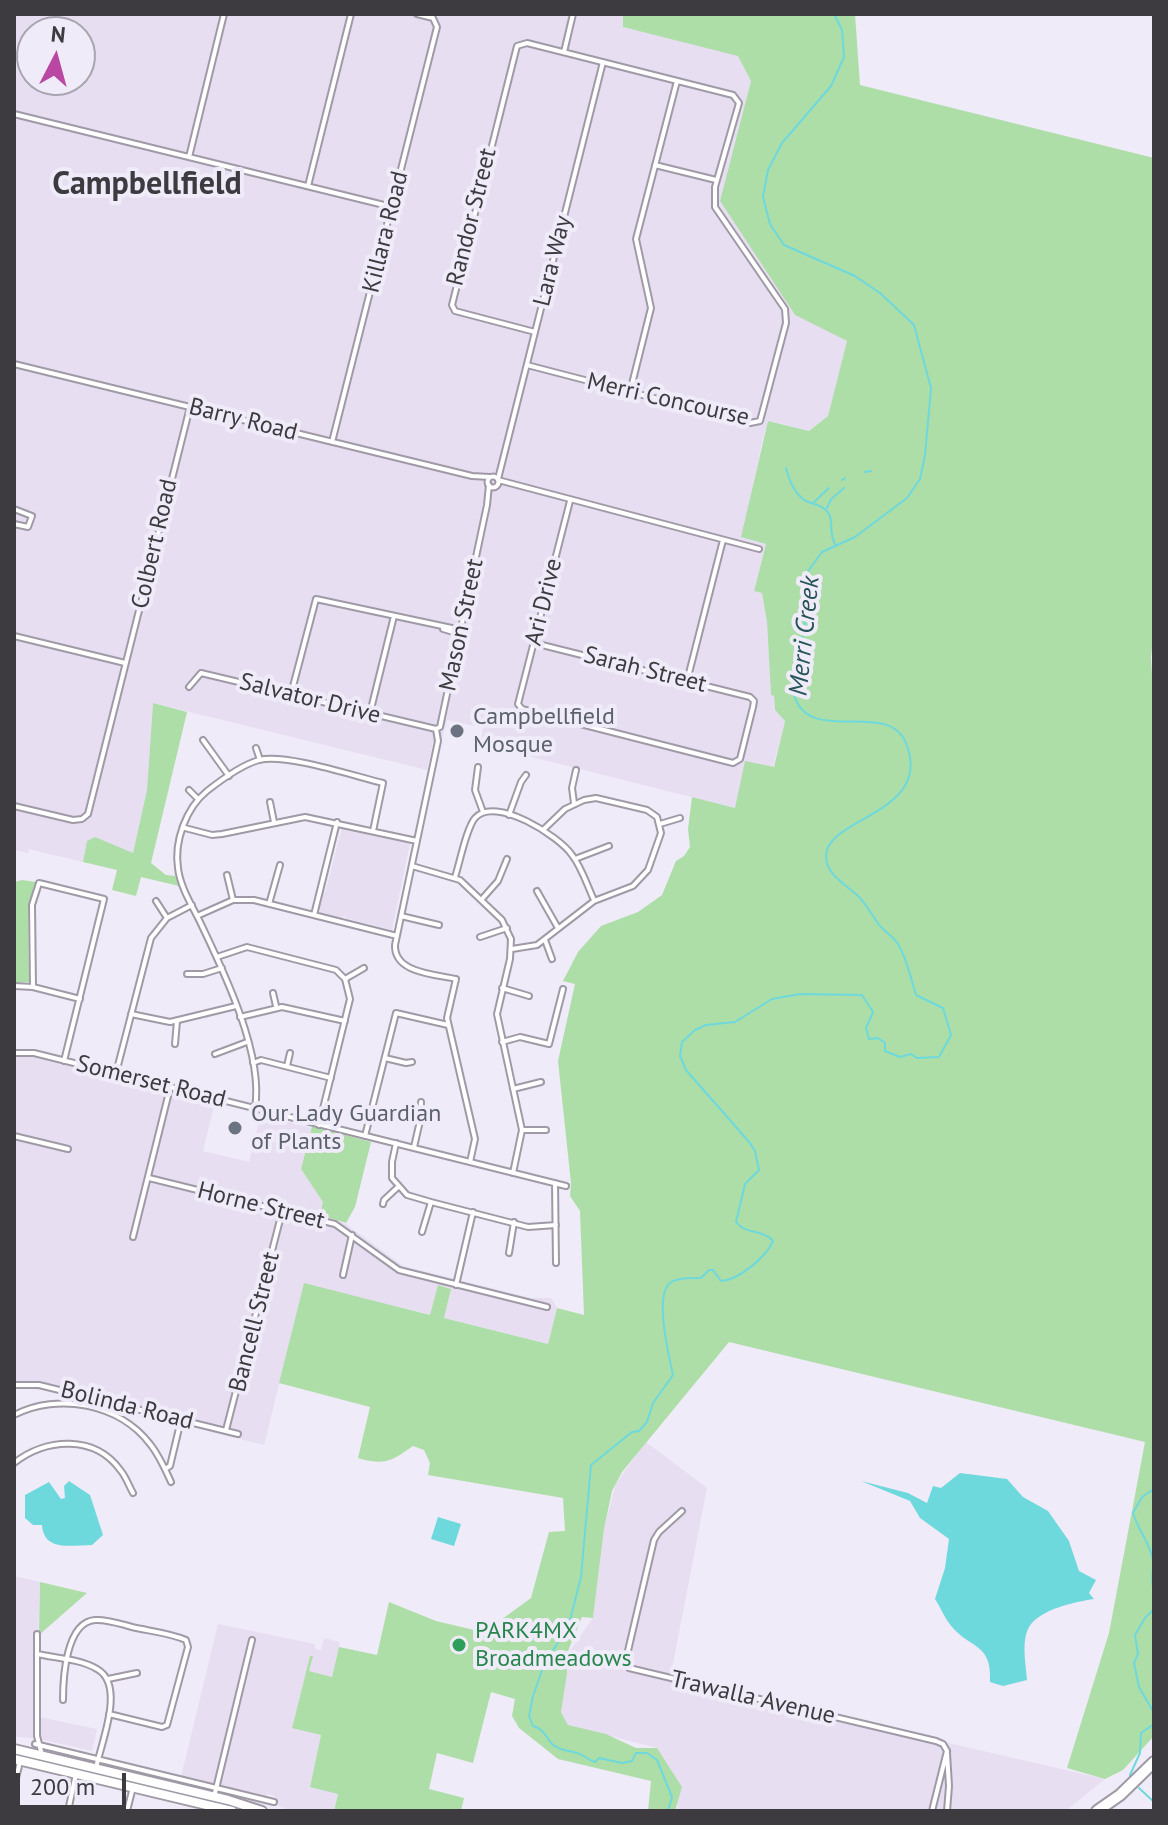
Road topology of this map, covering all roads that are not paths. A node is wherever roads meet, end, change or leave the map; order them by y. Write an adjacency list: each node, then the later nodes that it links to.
1 (224, 14): 10 (street)
2 (351, 14): 13 (street)
3 (417, 14): 14 (street, Killara Road)
4 (573, 14): 6 (street)
5 (519, 44): 6 (street, Merri Concourse); 15 (street, Randor Street)
6 (564, 52): 7 (street, Merri Concourse)
7 (603, 62): 8 (street, Merri Concourse); 15 (street, Lara Way)
8 (677, 81): 11 (street); 12 (street, Merri Concourse)
9 (14, 114): 10 (street)
10 (189, 157): 13 (street)
11 (655, 165): 12 (street); 18 (street)
12 (716, 180): 18 (street, Merri Concourse)
13 (308, 186): 14 (street)
14 (392, 207): 20 (street, Killara Road)
15 (535, 332): 17 (street, Lara Way)
16 (14, 364): 19 (street, Barry Road)
17 (527, 365): 18 (street, Merri Concourse); 21 (street, Lara Way)
18 (630, 392)
19 (188, 406): 20 (street, Barry Road); 32 (street, Colbert Road)
20 (332, 442): 22 (street, Barry Road)
21 (503, 458): 22 (street, Mason Street)
22 (493, 482): 23 (street, Barry Road); 29 (street, Mason Street)
23 (570, 501): 26 (street, Barry Road); 31 (street, Ari Drive)
24 (14, 509): 25 (street)
25 (14, 524)
26 (723, 539): 27 (street, Barry Road); 33 (street)
27 (759, 549)
28 (394, 616): 29 (street); 35 (street); 37 (street)
29 (460, 632): 38 (street, Mason Street)
30 (14, 636): 32 (street)
31 (534, 643): 33 (street, Sarah Street); 36 (street, Ari Drive)
32 (125, 663): 50 (street, Colbert Road)
33 (687, 681): 36 (street, Sarah Street)
34 (189, 687): 35 (street, Salvator Drive)
35 (291, 694): 37 (street, Salvator Drive)
36 (754, 701)
37 (370, 713): 38 (street, Salvator Drive)
38 (436, 729): 60 (street, Mason Street)
39 (203, 740): 45 (street)
40 (256, 748): 41 (street)
41 (260, 760): 45 (street); 59 (street)
42 (478, 767): 51 (street)
43 (576, 770): 49 (street)
44 (526, 775): 52 (street)
45 (229, 776): 47 (street)
46 (189, 790): 47 (street)
47 (198, 799): 57 (street)
48 (270, 802): 54 (street)
49 (574, 804): 56 (street); 58 (street)
50 (14, 806)
51 (483, 812): 52 (street); 69 (street)
52 (509, 815): 58 (street)
53 (680, 818): 56 (street)
54 (274, 822): 55 (street); 57 (street)
55 (337, 822): 59 (street); 77 (street)
56 (660, 824): 74 (street)
57 (184, 828): 76 (street)
58 (543, 830): 62 (street)
59 (373, 831): 60 (street)
60 (417, 841): 67 (street, Mason Street)
61 (609, 846): 65 (street)
62 (565, 847): 63 (street); 65 (street)
63 (558, 855)
64 (507, 859): 71 (street)
65 (575, 859): 74 (street)
66 (280, 865): 75 (street)
67 (412, 866): 69 (street); 79 (street, Mason Street)
68 (227, 875): 72 (street)
69 (455, 877): 71 (street)
70 (537, 891): 83 (street)
71 (482, 899): 82 (street)
72 (233, 900): 75 (street); 78 (street)
73 (156, 901): 80 (street)
74 (594, 901): 83 (street)
75 (269, 904): 77 (street)
76 (192, 905): 78 (street); 80 (street)
77 (314, 915): 84 (street)
78 (197, 916): 88 (street)
79 (401, 916): 81 (street); 84 (street, Mason Street)
80 (167, 918): 103 (street)
81 (439, 925)
82 (507, 928): 85 (street); 87 (street)
83 (558, 928): 86 (street)
84 (397, 936): 107 (street)
85 (480, 937)
86 (545, 940): 87 (street); 89 (street)
87 (512, 949): 96 (street)
88 (217, 957): 90 (street); 93 (street)
89 (552, 959)
90 (222, 968): 92 (street); 101 (street)
91 (364, 968): 93 (street)
92 (187, 974)
93 (345, 979): 106 (street)
94 (14, 986): 95 (street)
95 (33, 987): 100 (street); 100 (street)
96 (502, 988): 99 (street); 109 (street)
97 (563, 989): 109 (street)
98 (273, 993): 102 (street)
99 (529, 996)
100 (80, 999): 115 (street)
101 (236, 1006): 104 (street); 105 (street)
102 (276, 1007): 104 (street); 106 (street)
103 (131, 1014): 105 (street); 119 (street)
104 (240, 1017): 108 (street)
105 (177, 1021): 110 (street)
106 (345, 1021): 120 (street)
107 (448, 1025): 114 (street); 134 (street)
108 (247, 1042): 113 (street); 117 (street)
109 (502, 1042): 123 (street)
110 (175, 1044)
111 (14, 1053): 115 (street, Somerset Road)
112 (290, 1053): 118 (street)
113 (215, 1054)
114 (385, 1058): 116 (street); 130 (street)
115 (64, 1061): 119 (street, Somerset Road)
116 (412, 1062)
117 (253, 1063): 118 (street); 125 (street)
118 (287, 1067): 120 (street)
119 (116, 1074): 122 (street, Somerset Road)
120 (331, 1078): 126 (street)
121 (541, 1082): 123 (street)
122 (170, 1087): 125 (street, Somerset Road); 136 (street)
123 (513, 1089): 127 (street)
124 (421, 1102): 132 (street)
125 (255, 1108): 126 (street, Somerset Road)
126 (319, 1125): 130 (street, Somerset Road)
127 (522, 1130): 128 (street); 135 (street)
128 (546, 1130)
129 (14, 1136): 133 (street)
130 (365, 1136): 131 (street, Somerset Road)
131 (396, 1143): 132 (street, Somerset Road); 139 (street)
132 (414, 1148): 134 (street, Somerset Road)
133 (68, 1149)
134 (470, 1162): 135 (street, Somerset Road)
135 (513, 1173): 137 (street, Somerset Road)
136 (149, 1178): 142 (street, Horne Street); 148 (street)
137 (555, 1183): 138 (street, Somerset Road); 145 (street)
138 (566, 1186)
139 (398, 1187): 140 (street); 141 (street)
140 (431, 1202): 143 (street); 146 (street)
141 (383, 1204)
142 (282, 1212): 147 (street, Horne Street); 157 (street, Bancell Street)
143 (473, 1212): 144 (street); 152 (street)
144 (514, 1222): 145 (street); 149 (street)
145 (556, 1225): 150 (street)
146 (422, 1232)
147 (352, 1235): 151 (street); 152 (street, Horne Street)
148 (133, 1237)
149 (509, 1253)
150 (556, 1263)
151 (343, 1275)
152 (456, 1285): 153 (street, Horne Street)
153 (547, 1307)
154 (14, 1385): 156 (street, Bolinda Road)
155 (14, 1415): 160 (street)
156 (181, 1420): 157 (street, Bolinda Road); 160 (street)
157 (225, 1431): 158 (street, Bolinda Road)
158 (238, 1434)
159 (14, 1463): 162 (street)
160 (165, 1469): 161 (street)
161 (171, 1482)
162 (133, 1493)
163 (682, 1511): 176 (street, Trawalla Avenue)
164 (37, 1634): 168 (street)
165 (192, 1638): 167 (street)
166 (252, 1640): 183 (street)
167 (187, 1642): 169 (street); 173 (street)
168 (37, 1654): 169 (street); 175 (street)
169 (68, 1661): 171 (street); 172 (street)
170 (137, 1673): 171 (street)
171 (108, 1679): 173 (street)
172 (63, 1700)
173 (109, 1714): 179 (street)
174 (14, 1749): 175 (main road)
175 (34, 1751): 177 (main road); 179 (street); 179 (main road); 180 (main road)
176 (947, 1751): 185 (street); 186 (street)
177 (17, 1760): 181 (street)
178 (1154, 1762): 192 (highway)
179 (97, 1764): 183 (main road)
180 (77, 1774): 182 (main road); 187 (street)
181 (14, 1786)
182 (133, 1787): 183 (main road); 188 (street)
183 (214, 1797): 184 (street); 189 (main road); 190 (main road)
184 (274, 1802)
185 (933, 1804): 186 (street); 191 (street)
186 (947, 1809)
187 (68, 1811)
188 (127, 1811)
189 (232, 1811)
190 (262, 1811)
191 (932, 1811)
192 (1097, 1811)

